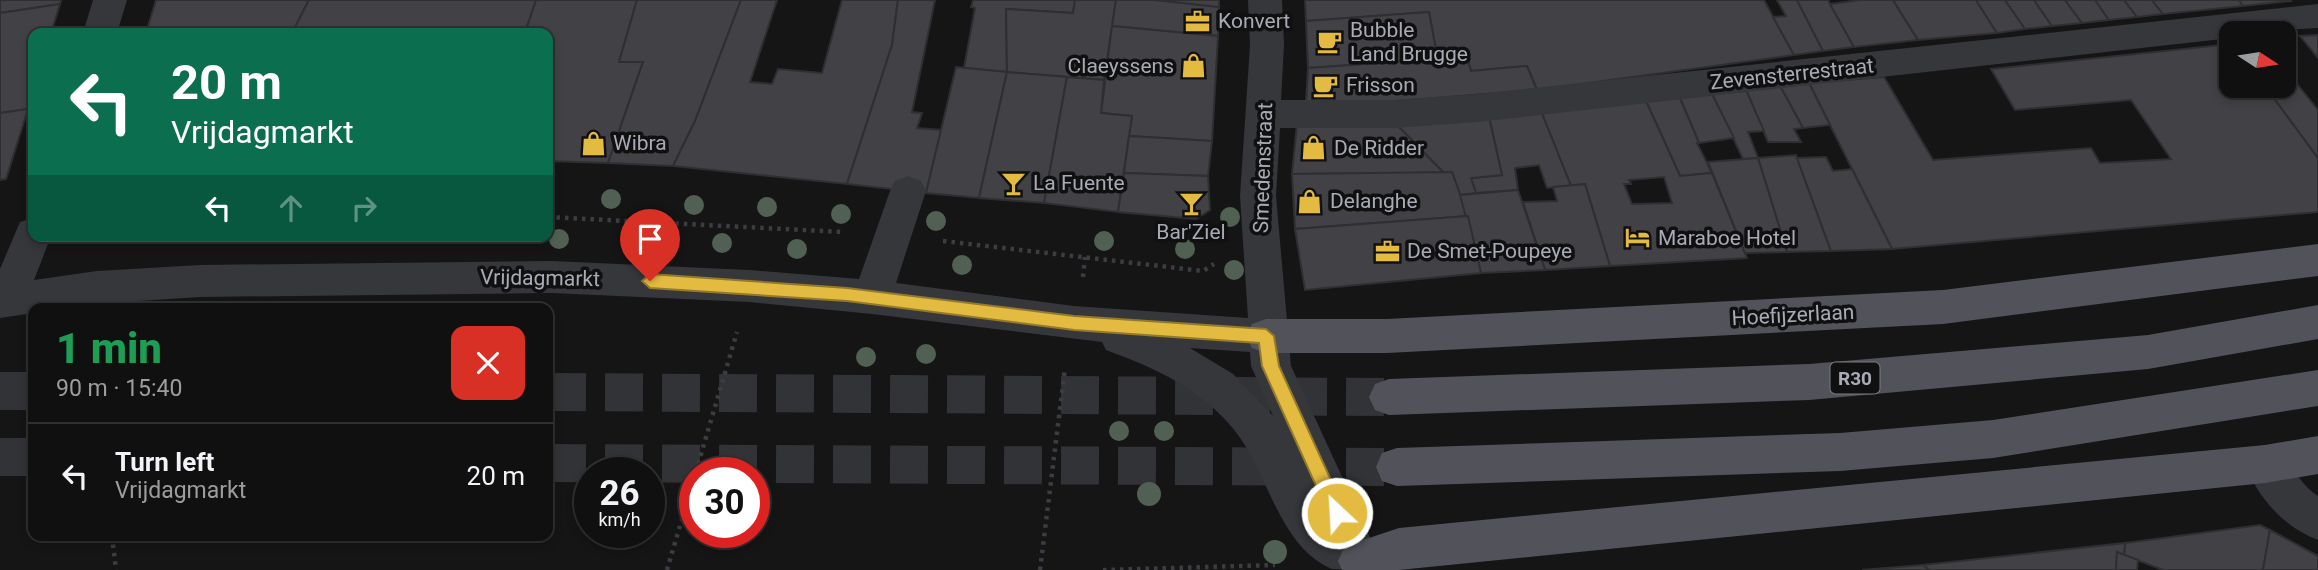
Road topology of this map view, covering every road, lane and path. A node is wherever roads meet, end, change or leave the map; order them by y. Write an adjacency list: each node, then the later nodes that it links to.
1 (110, 0): 4 (street)
2 (1265, 0): 5 (street, Smedenstraat)
3 (2318, 16): 5 (street, Zevensterrestraat)
4 (102, 28)
5 (1265, 114): 14 (street, Smedenstraat)
6 (908, 191): 9 (street)
7 (29, 242): 10 (street)
8 (2318, 260): 14 (main road, Hoefijzerlaan)
9 (872, 297): 10 (street, Vrijdagmarkt); 12 (street, Vrijdagmarkt)
10 (2, 303)
11 (2318, 322): 17 (main road, R30)
12 (1074, 323): 14 (street, Vrijdagmarkt); 23 (street, Vrijdagmarkt)
13 (738, 327): 27 (path)
14 (1266, 336): 23 (street, Smedenstraat)
15 (1065, 363): 28 (path)
16 (2318, 388): 20 (main road)
17 (1389, 397)
18 (2318, 455): 19 (main road)
19 (2265, 464): 21 (street); 23 (main road)
20 (1397, 467)
21 (2318, 520)
22 (113, 541): 26 (path)
23 (1361, 566): 25 (path)
24 (1212, 568): 25 (path); 29 (path)
25 (1239, 568)
26 (116, 570)
27 (667, 570)
28 (1040, 570)
29 (1102, 570)

